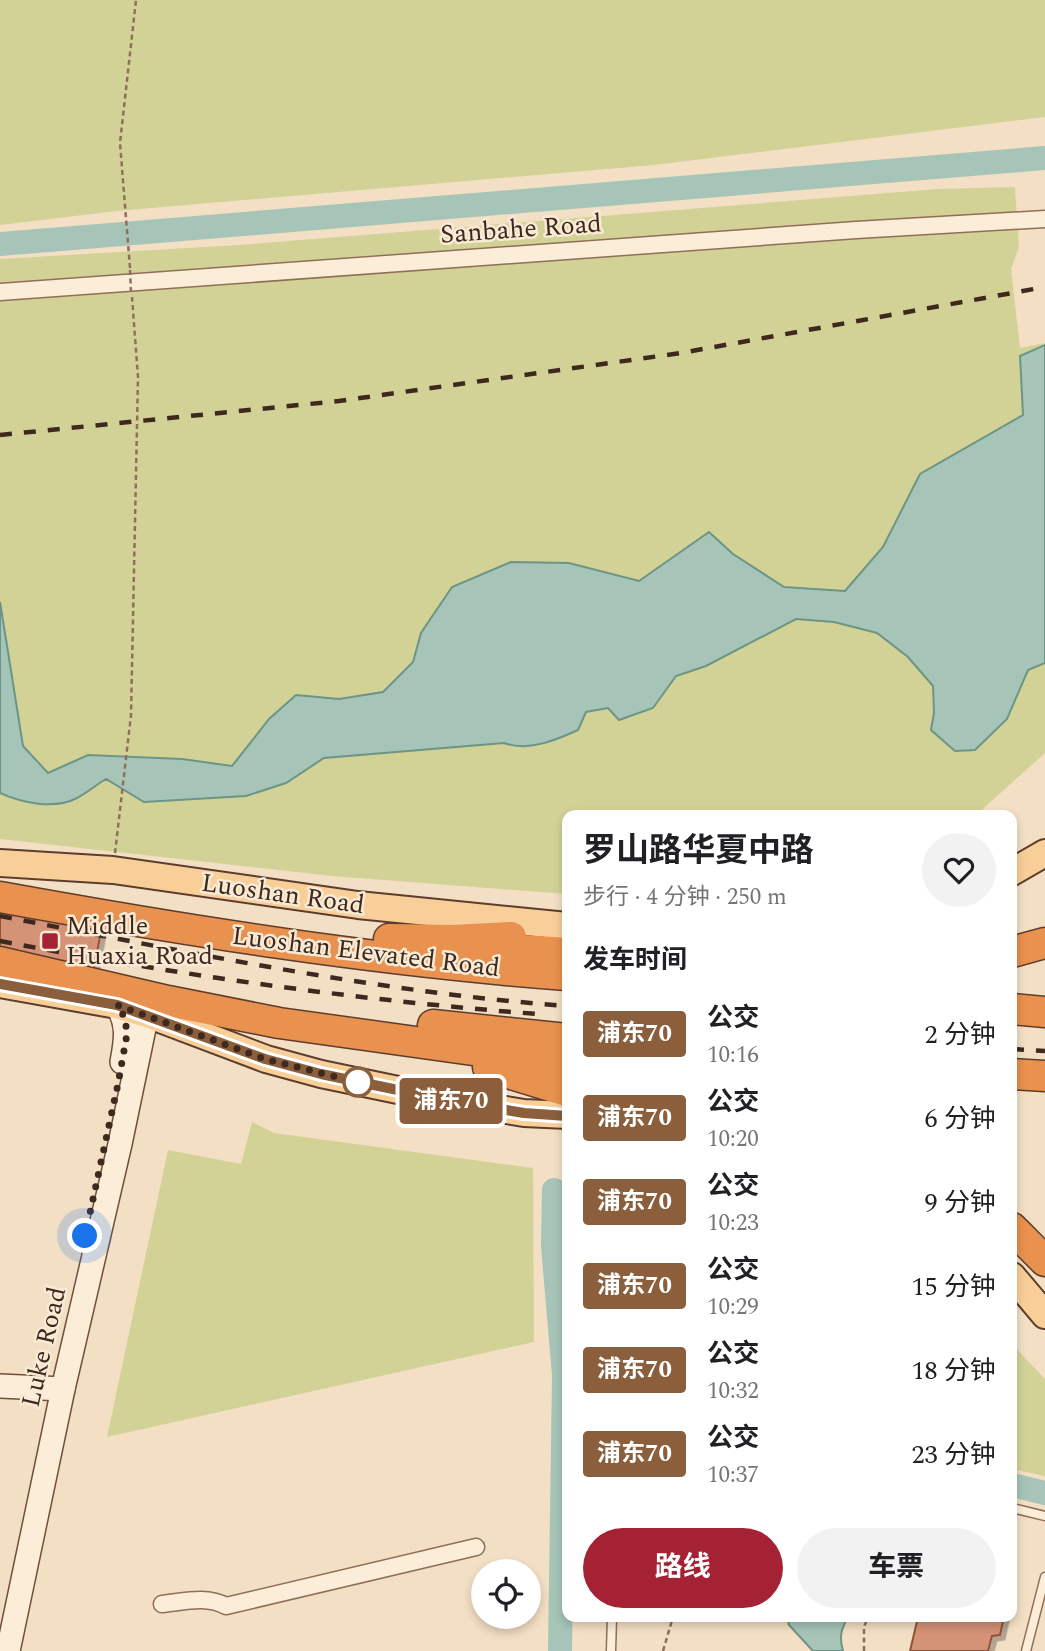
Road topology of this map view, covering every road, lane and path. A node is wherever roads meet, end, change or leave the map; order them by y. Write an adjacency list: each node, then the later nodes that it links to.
1 (136, 0): 7 (path, bridge)
2 (1045, 219): 3 (street, Sanbahe Road)
3 (0, 292)
4 (1045, 853): 6 (main road)
5 (0, 863): 7 (main road, Luoshan Road)
6 (1017, 869)
7 (113, 870): 9 (main road, Luoshan Road)
8 (1, 898): 11 (highway); 18 (highway, Luoshan Elevated Road)
9 (562, 925)
10 (562, 934): 11 (highway)
11 (337, 939): 16 (highway)
12 (1045, 943): 14 (highway)
13 (1045, 949): 15 (highway)
14 (1017, 951)
15 (1017, 952)
16 (562, 953)
17 (0, 962): 24 (highway); 25 (highway)
18 (562, 974)
19 (0, 984): 20 (main road)
20 (117, 1005): 23 (main road); 38 (street, Luke Road)
21 (1017, 1009): 22 (highway)
22 (1045, 1012)
23 (147, 1014): 30 (main road); 38 (street, Luke Road)
24 (359, 1034): 26 (highway); 29 (highway)
25 (562, 1038)
26 (562, 1061)
27 (1017, 1073): 28 (highway)
28 (1045, 1076)
29 (562, 1090)
30 (562, 1115)
31 (1017, 1209): 33 (highway)
32 (1017, 1233): 34 (highway)
33 (1045, 1233)
34 (1045, 1261)
35 (1017, 1282): 36 (main road)
36 (1045, 1315)
37 (0, 1386): 38 (street)
38 (57, 1388): 44 (street, Luke Road); 48 (street, Luke Road)
39 (1017, 1509): 40 (lane)
40 (1045, 1516)
41 (476, 1546): 43 (street)
42 (1045, 1577): 52 (lane)
43 (162, 1604)
44 (0, 1614)
45 (612, 1622): 49 (lane)
46 (672, 1622): 50 (path)
47 (866, 1622): 51 (path)
48 (8, 1651)
49 (611, 1651)
50 (663, 1651)
51 (864, 1651)
52 (1027, 1651)

